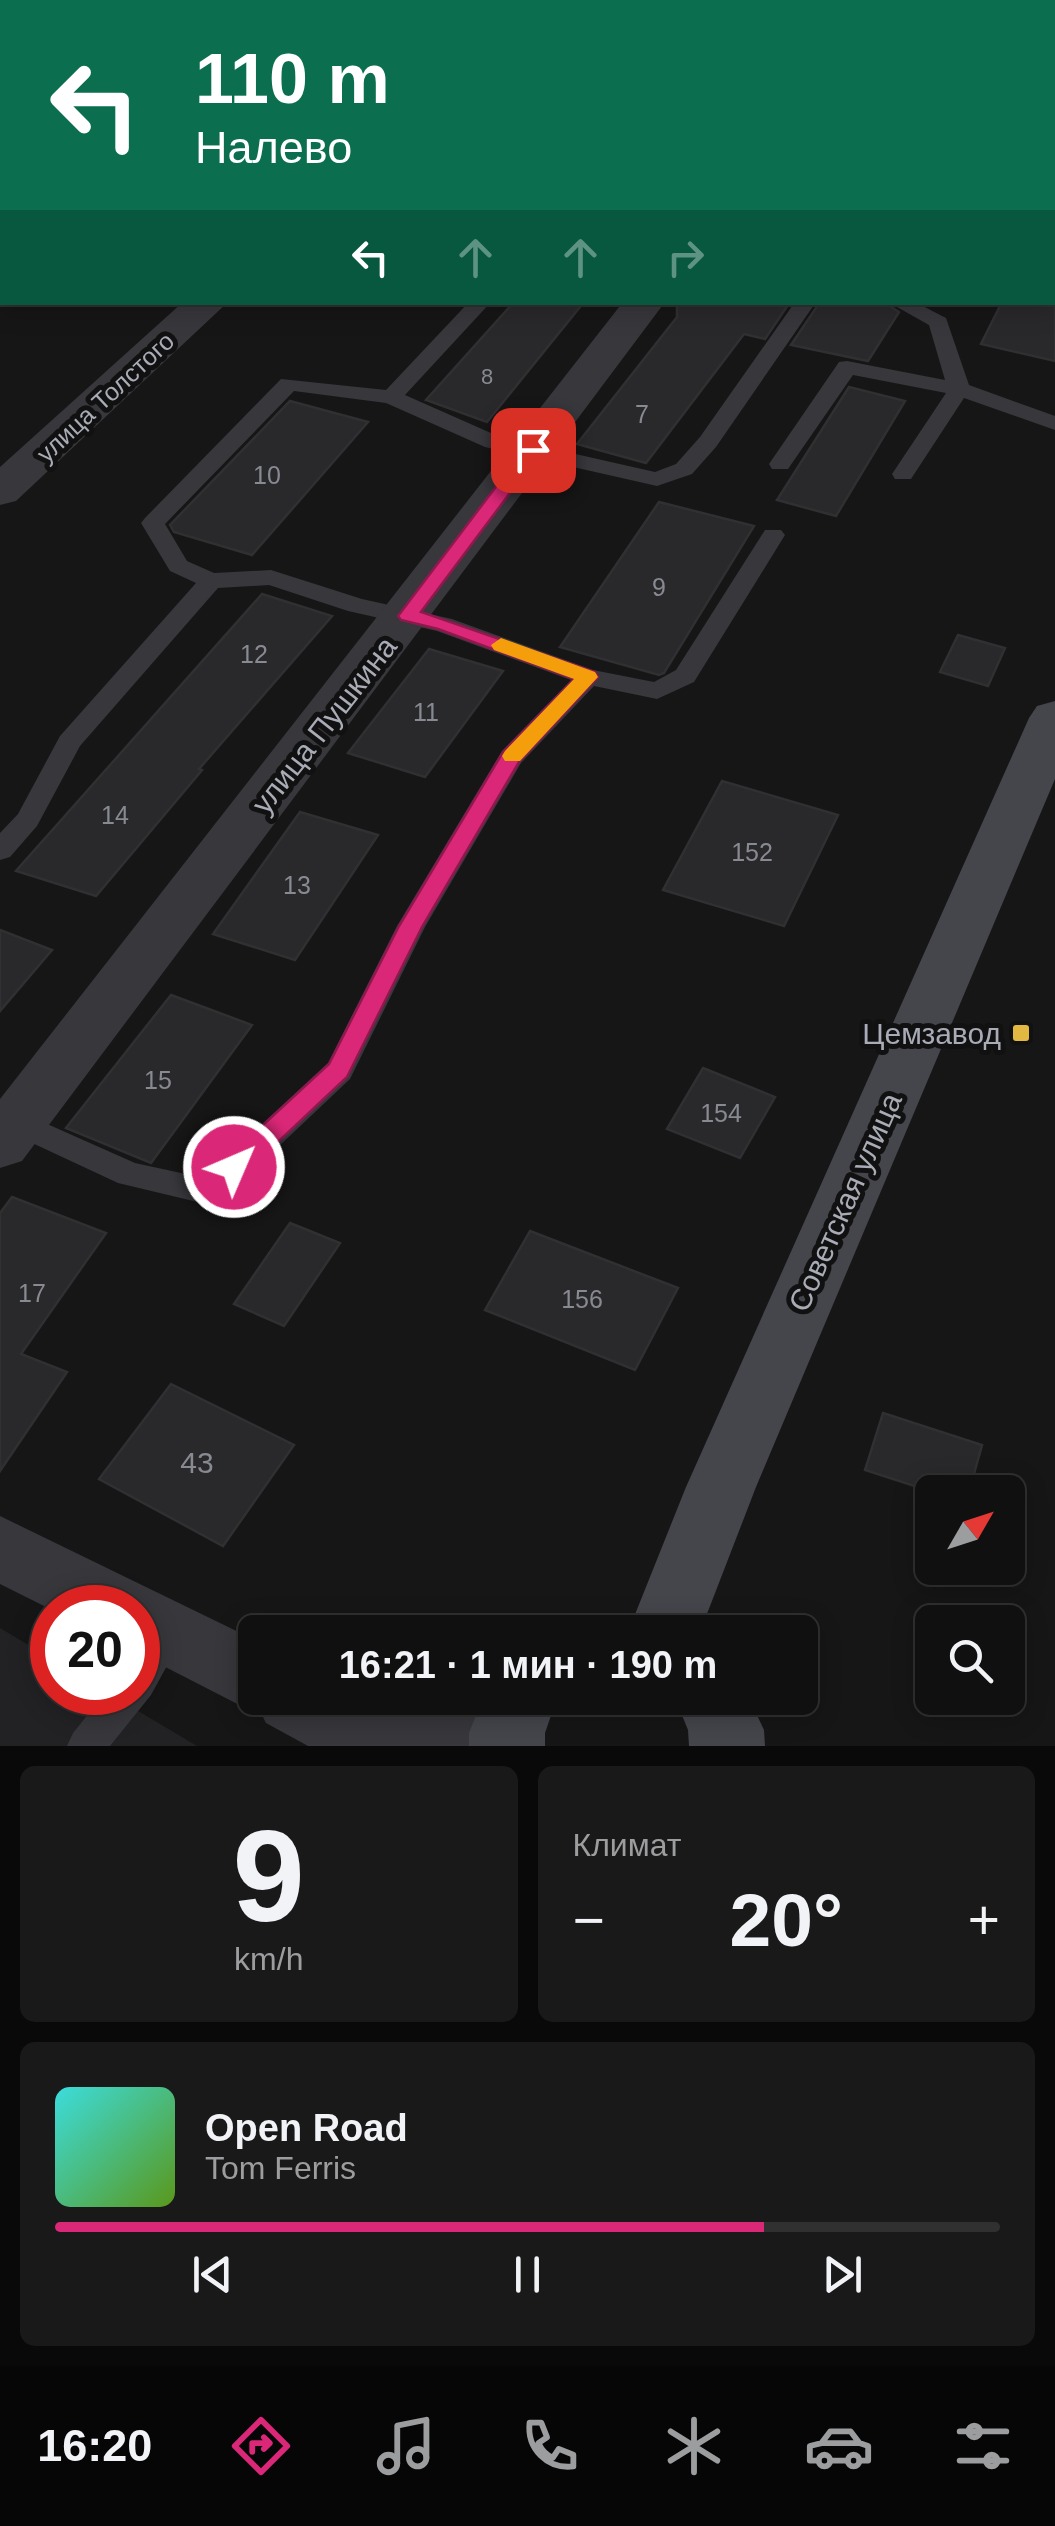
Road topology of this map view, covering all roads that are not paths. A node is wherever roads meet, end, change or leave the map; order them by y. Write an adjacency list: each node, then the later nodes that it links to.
1 (205, 305): 12 (street, улица Толстого)
2 (477, 305): 7 (lane)
3 (643, 305): 9 (street, улица Пушкина)
4 (804, 305): 9 (lane)
5 (904, 305): 6 (lane)
6 (959, 389): 8 (lane); 10 (lane); 11 (lane)
7 (390, 397): 9 (lane); 14 (lane)
8 (1055, 422)
9 (533, 450): 15 (street, улица Пушкина)
10 (780, 464)
11 (903, 474)
12 (0, 491)
13 (772, 535): 16 (lane)
14 (211, 582): 15 (lane); 18 (lane)
15 (408, 616): 16 (lane); 19 (street, улица Пушкина)
16 (588, 677): 19 (lane)
17 (1055, 718): 22 (main road, Советская улица)
18 (0, 850)
19 (6, 1127)
20 (0, 1548): 21 (street)
21 (61, 1585)
22 (671, 1615)
23 (160, 1641): 24 (street)
24 (238, 1671)
25 (111, 1715): 29 (lane)
26 (324, 1715): 28 (street)
27 (719, 1715): 30 (main road)
28 (511, 1726)
29 (86, 1746)
30 (727, 1746)

